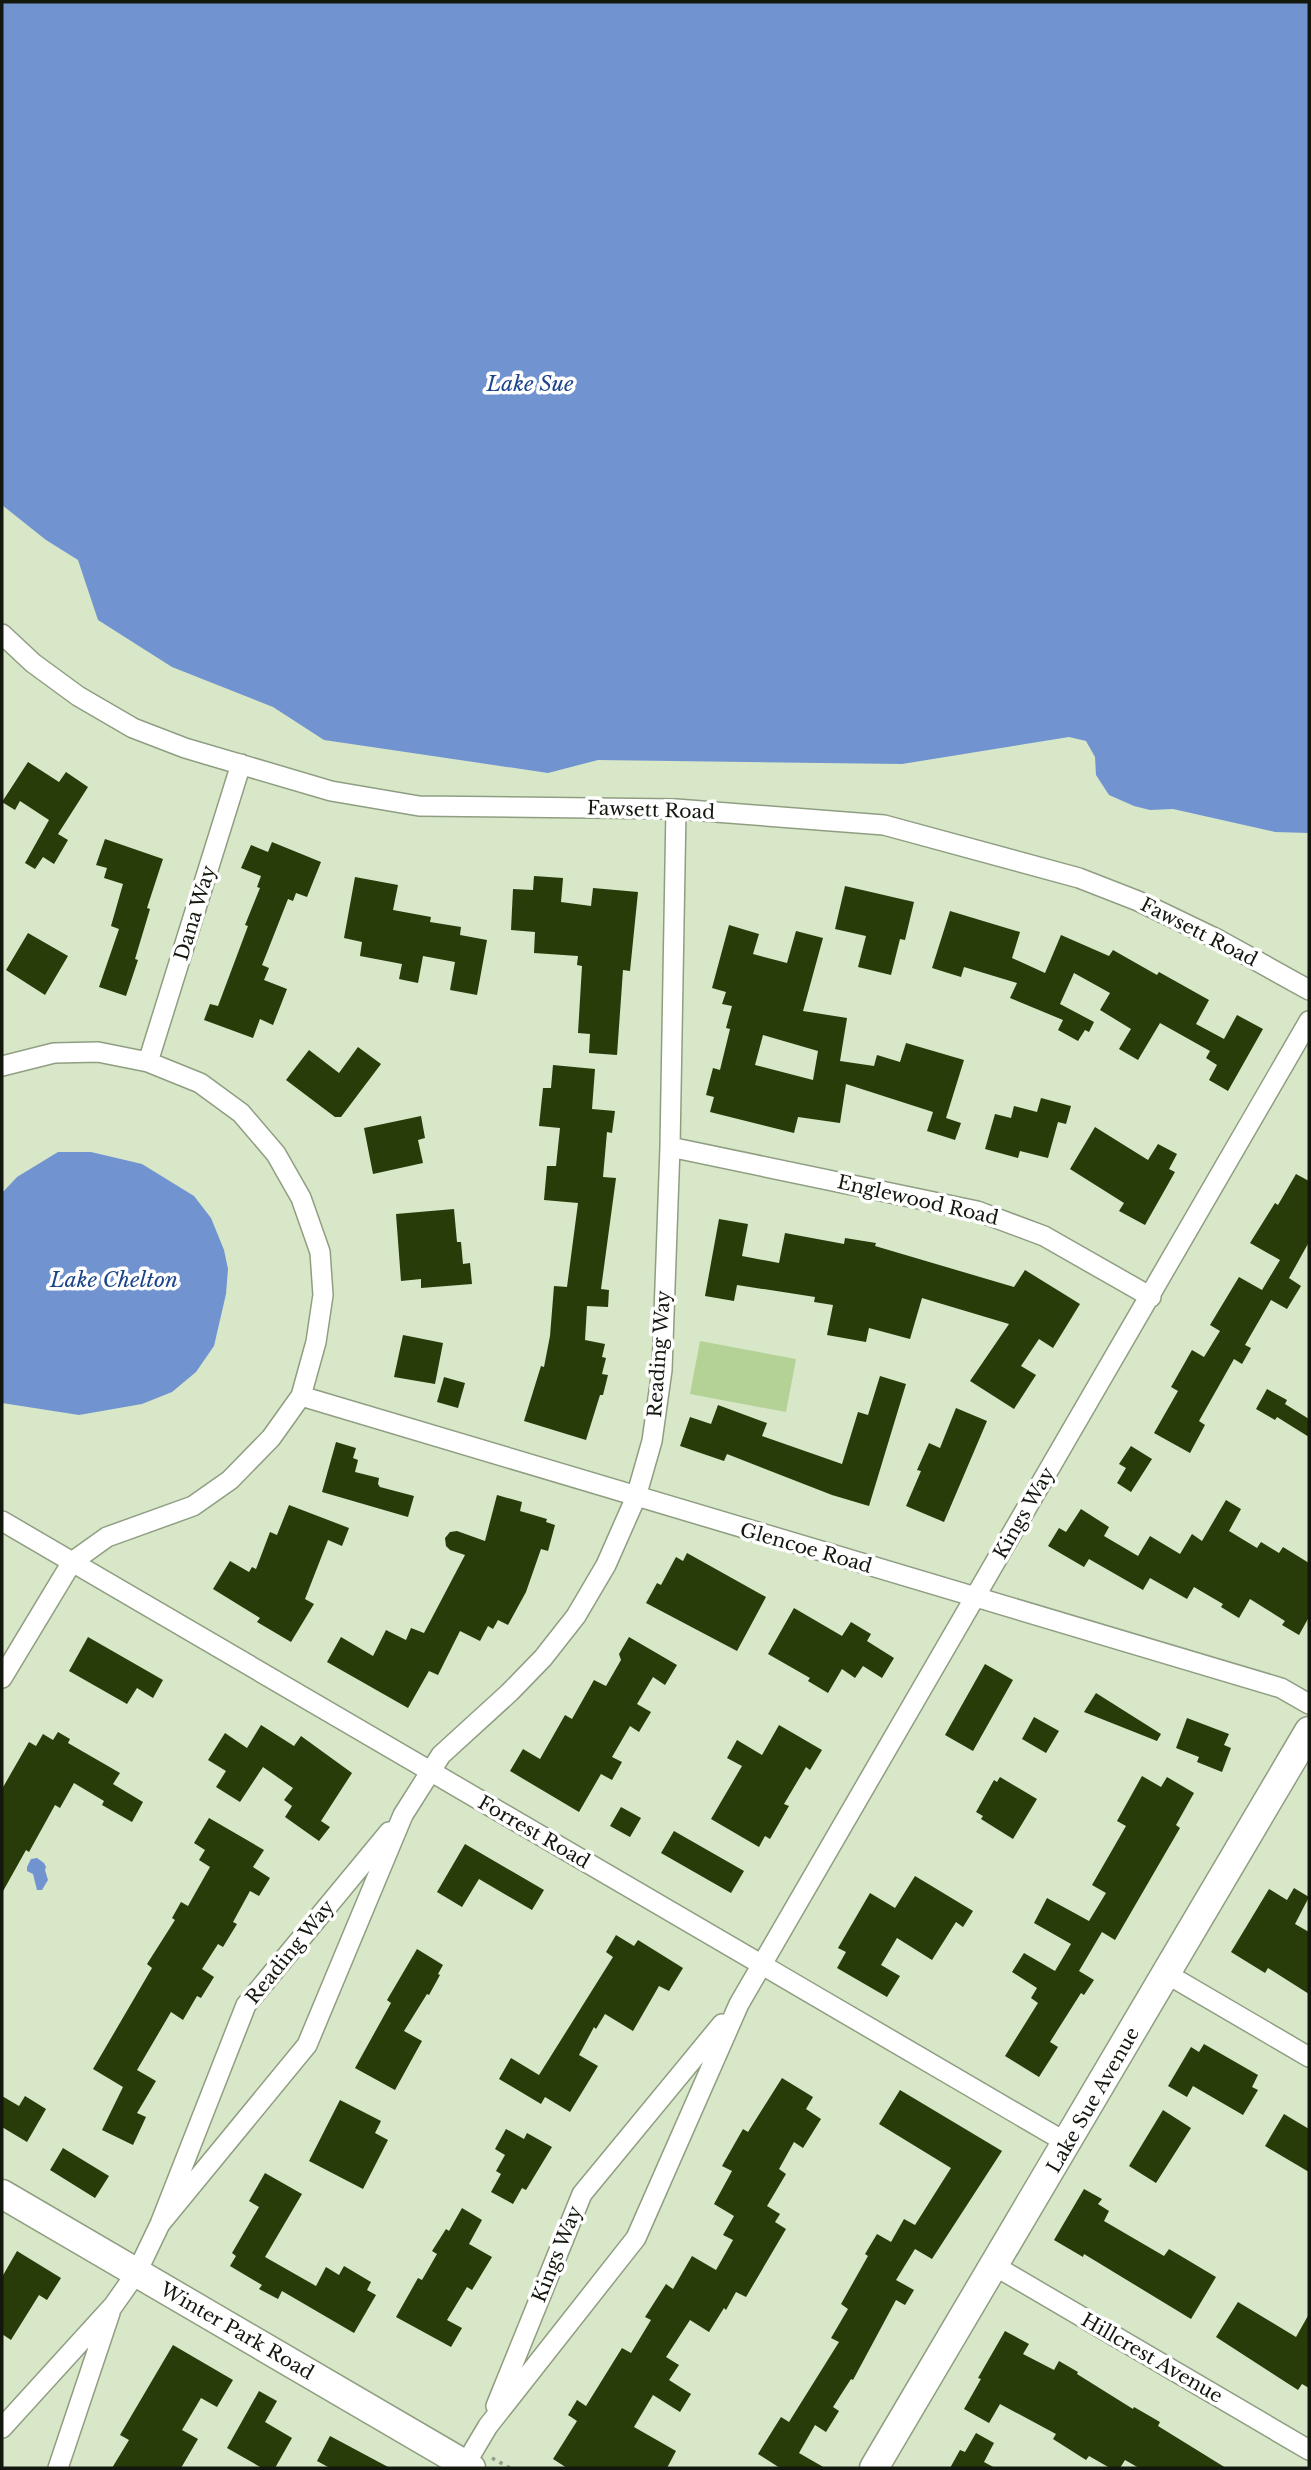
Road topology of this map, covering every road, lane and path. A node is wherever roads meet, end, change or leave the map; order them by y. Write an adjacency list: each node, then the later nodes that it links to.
1 (2, 634): 2 (street, Fawsett Road)
2 (241, 764): 3 (street, Fawsett Road); 6 (street, Dana Way)
3 (676, 809): 4 (street, Fawsett Road); 8 (street, Reading Way)
4 (1309, 990)
5 (1309, 1021): 9 (street, Kings Way)
6 (148, 1062): 7 (street); 10 (street)
7 (2, 1066)
8 (670, 1147): 9 (street, Englewood Road); 11 (street, Reading Way)
9 (1151, 1297): 14 (street, Kings Way)
10 (301, 1396): 11 (street, Glencoe Road); 13 (street)
11 (636, 1497): 14 (street, Glencoe Road); 18 (street, Reading Way)
12 (2, 1521): 13 (street, Forrest Road)
13 (72, 1562): 15 (street); 18 (street, Forrest Road)
14 (975, 1598): 16 (street, Glencoe Road); 20 (street, Kings Way)
15 (2, 1678)
16 (1309, 1704)
17 (1309, 1731): 21 (street, Lake Sue Avenue)
18 (429, 1771): 19 (street, Reading Way); 20 (street, Forrest Road)
19 (403, 1815): 26 (street, Reading Way); 26 (street, Reading Way)
20 (762, 1965): 22 (street, Kings Way); 24 (street, Forrest Road)
21 (1167, 1974): 23 (street); 24 (street, Lake Sue Avenue)
22 (739, 2004): 30 (street, Kings Way); 30 (street, Kings Way)
23 (1309, 2057)
24 (1067, 2143): 27 (street, Lake Sue Avenue)
25 (2, 2194): 28 (street, Winter Park Road)
26 (160, 2224): 28 (street, Reading Way)
27 (996, 2266): 32 (street, Hillcrest Avenue); 35 (street, Lake Sue Avenue)
28 (136, 2272): 29 (street, Reading Way); 33 (street, Winter Park Road)
29 (113, 2306): 31 (street, Reading Way); 34 (street, Reading Way)
30 (488, 2426): 33 (street, Kings Way)
31 (2, 2428)
32 (1309, 2450)
33 (466, 2467)
34 (58, 2468)
35 (874, 2468)

